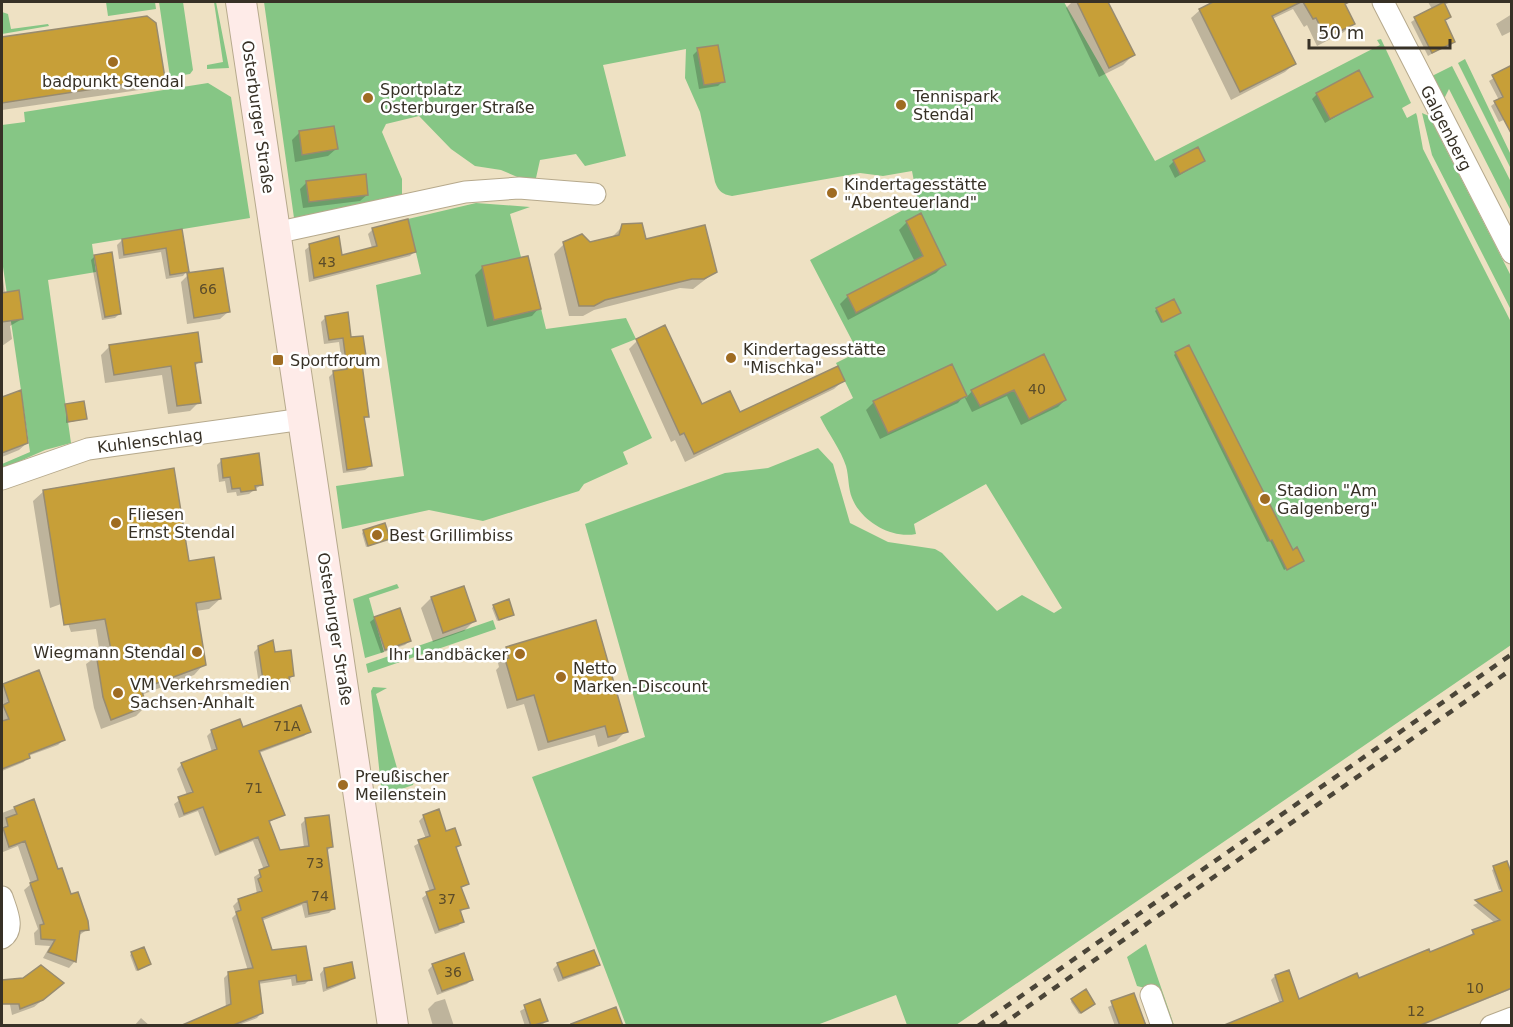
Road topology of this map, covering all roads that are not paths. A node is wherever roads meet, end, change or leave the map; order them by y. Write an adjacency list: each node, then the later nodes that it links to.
1 (240, 2): 4 (street, Osterburger Straße)
2 (1383, 2): 5 (street, Galgenberg)
3 (595, 194): 4 (street)
4 (275, 233): 6 (street, Osterburger Straße)
5 (1512, 253)
6 (303, 419): 7 (street, Kuhlenschlag); 12 (street, Osterburger Straße)
7 (2, 479)
8 (2, 897): 9 (street)
9 (2, 938)
10 (1151, 995): 13 (street)
11 (1512, 1018): 14 (street)
12 (393, 1026)
13 (1162, 1026)
14 (1491, 1026)

